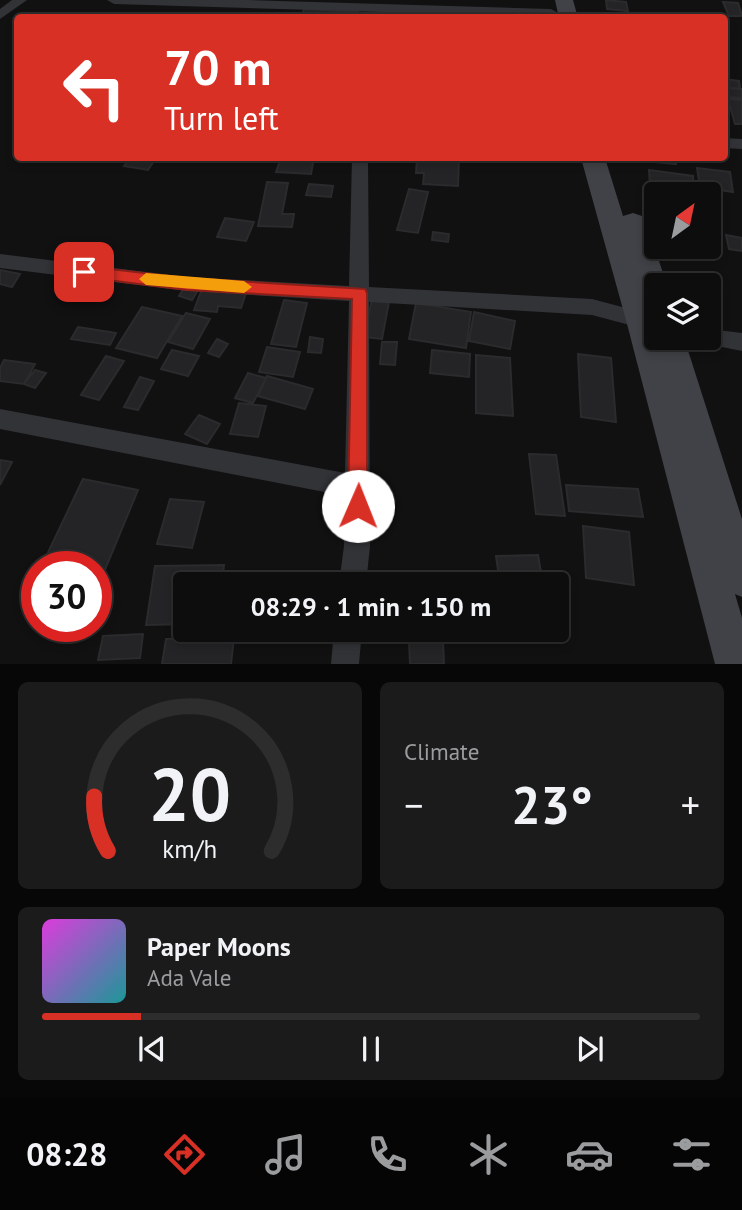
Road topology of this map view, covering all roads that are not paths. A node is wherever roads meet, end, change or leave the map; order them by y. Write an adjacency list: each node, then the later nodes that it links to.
1 (20, 0): 5 (street)
2 (114, 0): 4 (street)
3 (557, 10): 4 (street)
4 (366, 13)
5 (0, 15)
6 (360, 161): 11 (street)
7 (594, 161): 12 (main road)
8 (614, 161): 10 (main road)
9 (0, 261): 11 (street)
10 (644, 284)
11 (360, 293): 13 (street); 19 (street)
12 (644, 294)
13 (644, 312)
14 (721, 339): 15 (street)
15 (742, 342)
16 (660, 350): 24 (main road)
17 (673, 350): 21 (main road)
18 (0, 419): 19 (street)
19 (358, 487): 20 (street)
20 (354, 572)
21 (742, 578)
22 (347, 642): 23 (street)
23 (345, 664)
24 (735, 664)

